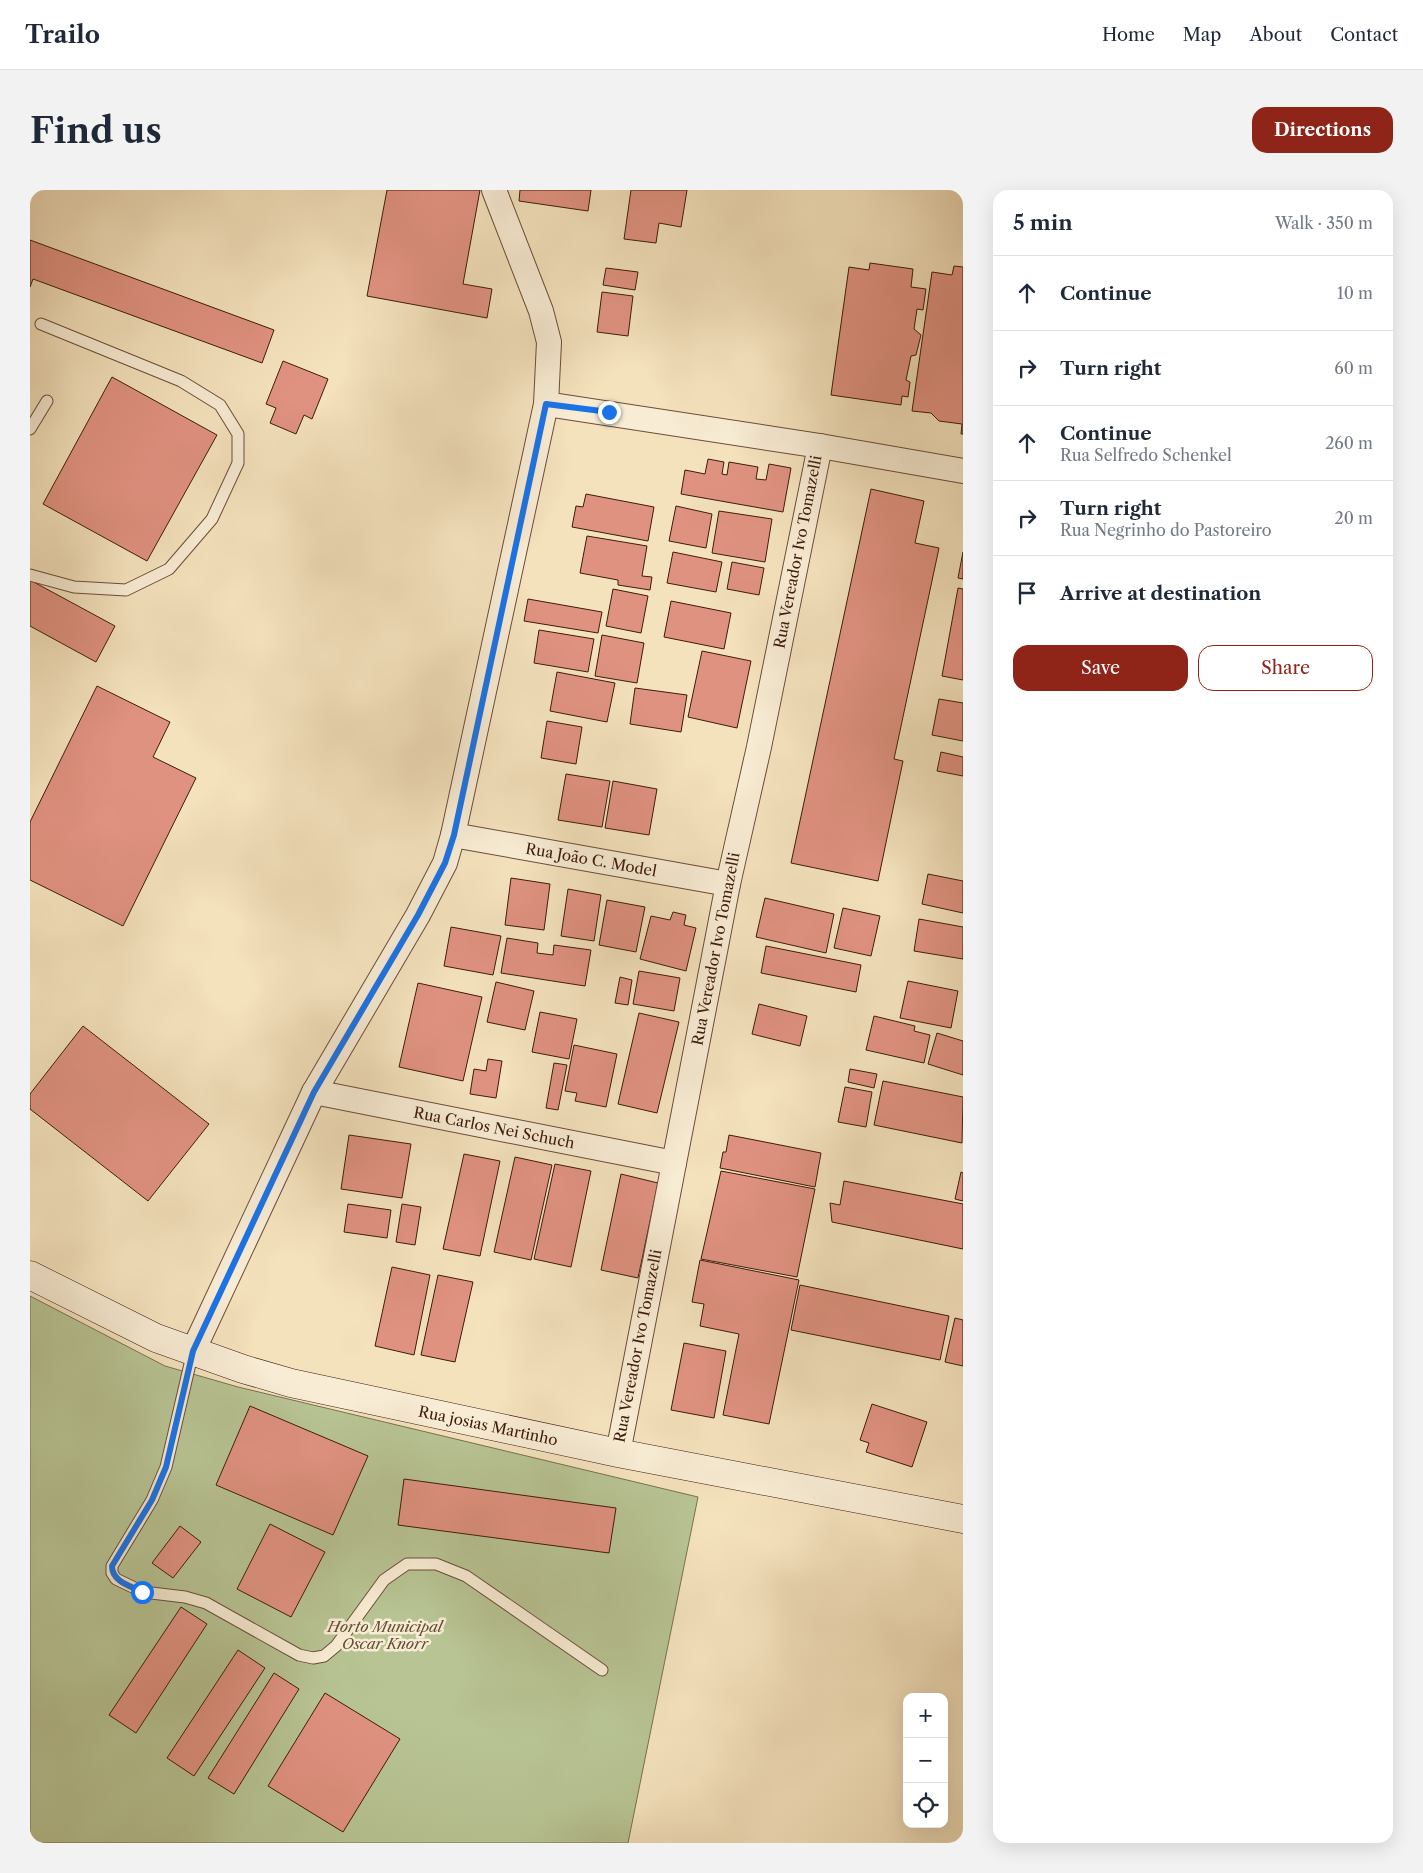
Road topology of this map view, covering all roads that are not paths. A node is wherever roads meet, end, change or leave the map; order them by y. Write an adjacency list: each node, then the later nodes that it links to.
1 (494, 190): 4 (street)
2 (41, 324): 8 (lane)
3 (47, 401): 5 (lane)
4 (546, 404): 6 (street); 9 (street)
5 (30, 429)
6 (820, 446): 7 (street); 10 (street, Rua Vereador Ivo Tomazelli)
7 (963, 470)
8 (30, 575)
9 (454, 835): 10 (street, Rua João C. Model); 11 (street)
10 (728, 884): 12 (street, Rua Vereador Ivo Tomazelli)
11 (314, 1092): 12 (street, Rua Carlos Nei Schuch); 14 (street)
12 (674, 1163): 15 (street, Rua Vereador Ivo Tomazelli)
13 (30, 1275): 14 (street, Rua josias Martinho)
14 (193, 1351): 15 (street, Rua josias Martinho); 17 (lane)
15 (618, 1454): 16 (street, Rua josias Martinho)
16 (963, 1520)
17 (602, 1670)

